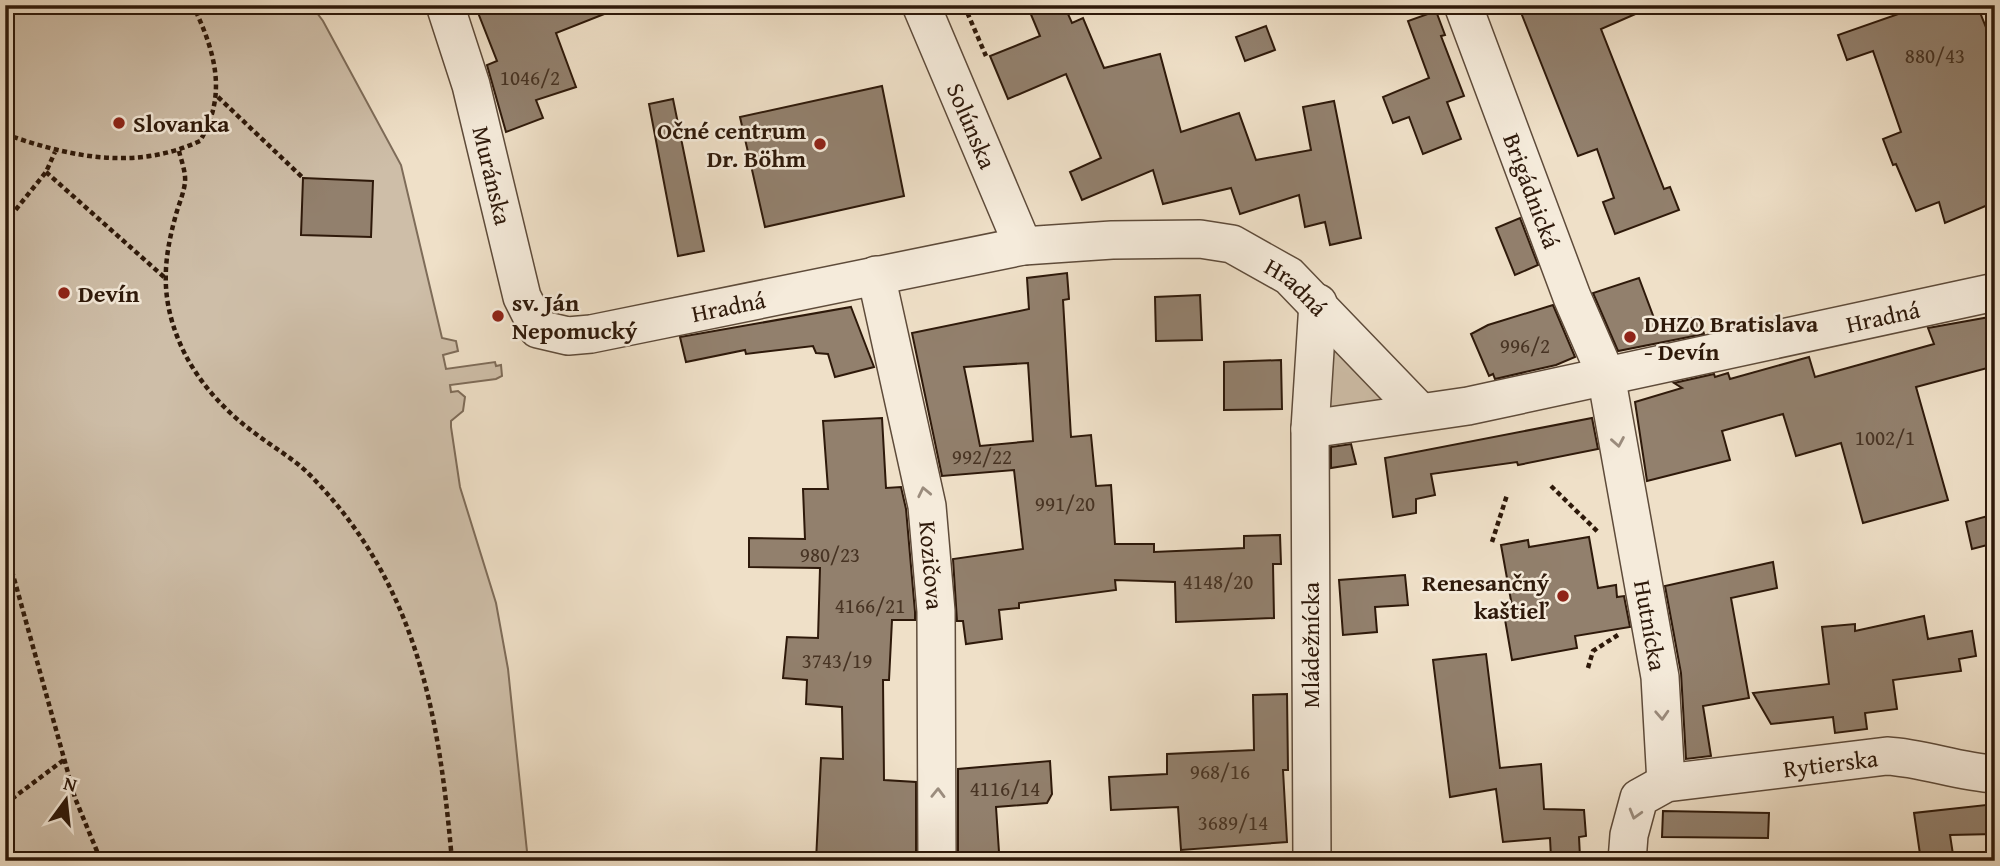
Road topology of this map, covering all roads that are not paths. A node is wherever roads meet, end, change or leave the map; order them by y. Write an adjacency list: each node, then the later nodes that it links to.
1 (445, 5): 8 (street, Muránska)
2 (921, 5): 4 (street, Solúnska)
3 (1463, 5): 9 (street, Brigádnická)
4 (1023, 246): 5 (street, Hradná); 7 (street, Hradná)
5 (876, 275): 8 (street, Hradná); 14 (street, Kozičova, one-way to 5)
6 (1995, 292): 9 (street, Hradná)
7 (1318, 303): 10 (street, Hradná); 11 (street, Mládežnícka)
8 (553, 334)
9 (1606, 375): 10 (street, Hradná); 13 (street, Hutnícka, one-way to 13)
10 (1420, 412): 11 (street)
11 (1310, 429): 15 (street, Mládežnícka)
12 (1995, 774): 13 (street, Rytierska)
13 (1666, 783): 16 (street, one-way to 16)
14 (937, 861)
15 (1312, 861)
16 (1627, 861)

